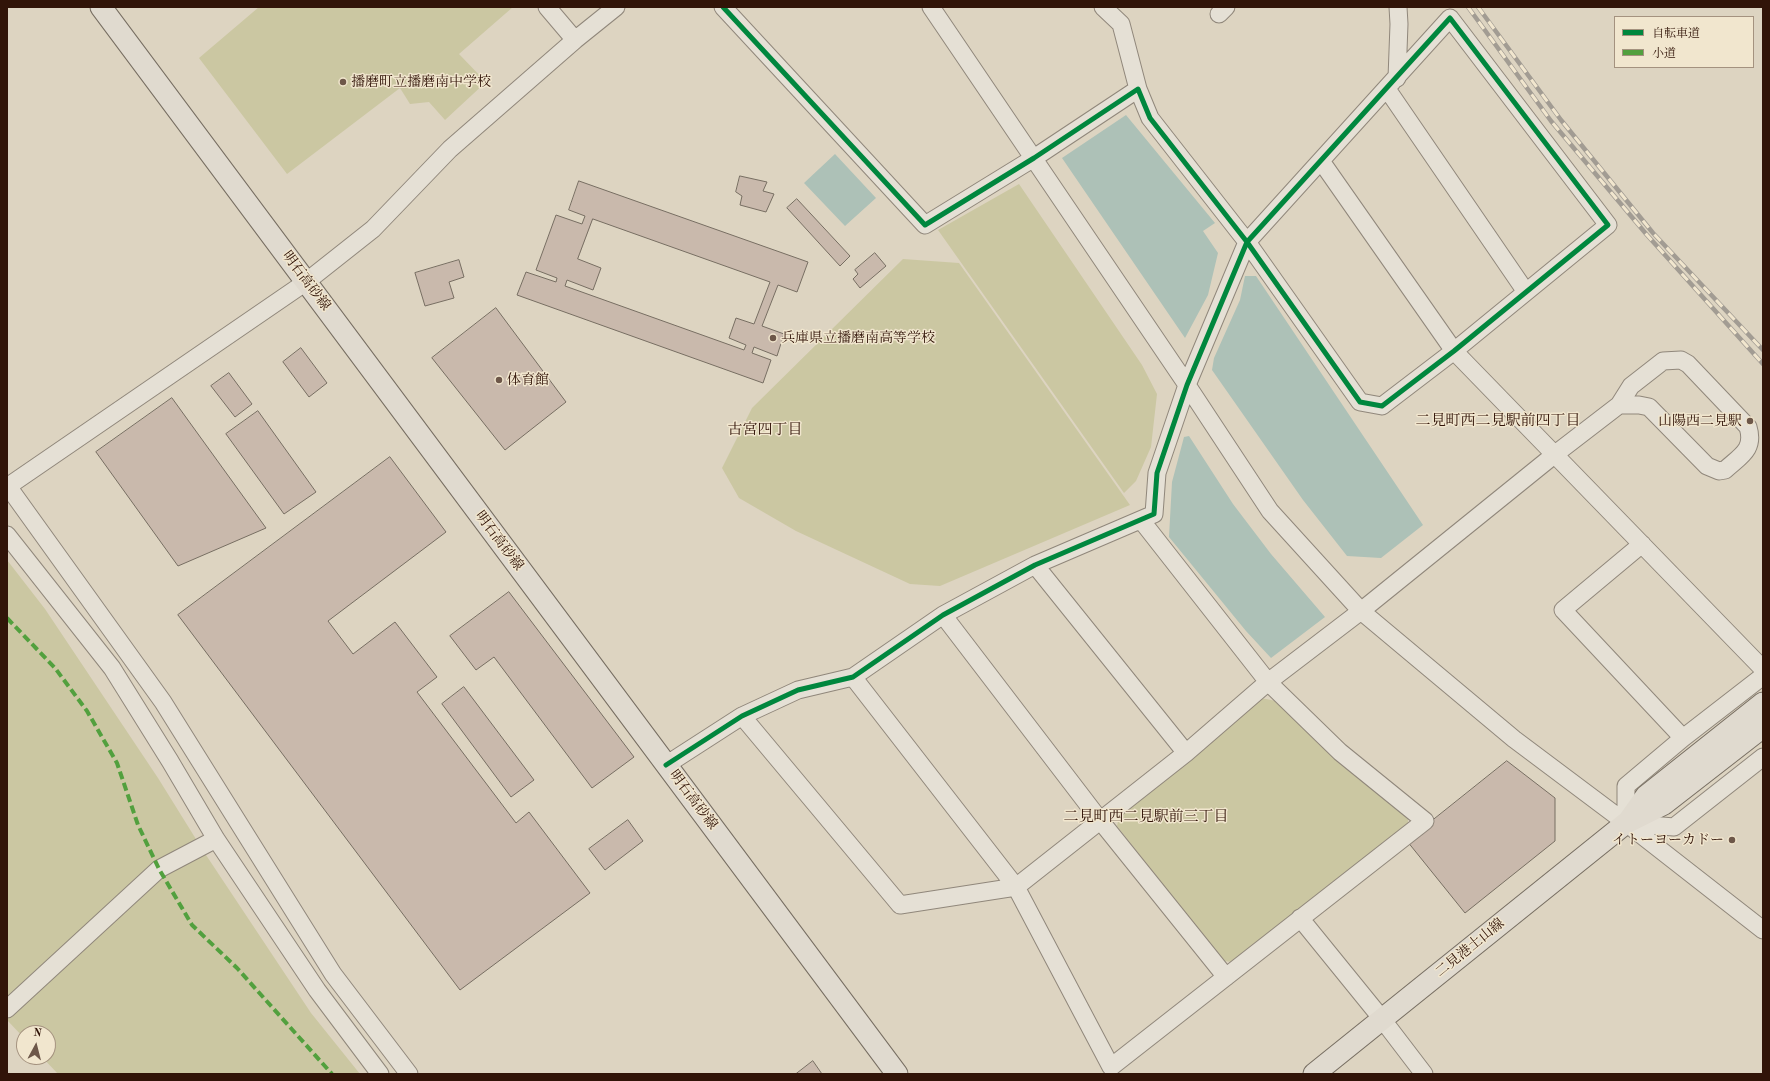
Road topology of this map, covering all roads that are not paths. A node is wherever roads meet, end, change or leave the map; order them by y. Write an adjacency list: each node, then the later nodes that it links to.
1 (101, 7): 14 (main road, 明石高砂線)
2 (547, 7): 8 (street)
3 (616, 7): 8 (street)
4 (723, 7): 11 (street)
5 (931, 7): 11 (street)
6 (1103, 7): 10 (street)
7 (1398, 7): 9 (street)
8 (575, 40): 14 (street)
9 (1392, 84): 12 (street); 15 (street); 15 (street)
10 (1138, 89): 11 (street); 13 (street)
11 (1034, 158): 17 (street)
12 (1321, 161): 13 (street); 16 (street)
13 (1247, 242): 16 (street); 17 (street)
14 (306, 282): 20 (street); 37 (main road, 明石高砂線)
15 (1526, 292): 16 (street)
16 (1454, 351): 19 (street)
17 (1187, 385): 21 (street); 25 (street)
18 (1619, 406): 18 (street); 19 (street)
19 (1554, 454): 23 (street); 25 (street)
20 (7, 486): 48 (street)
21 (1141, 520): 24 (street); 30 (street)
22 (7, 535): 40 (street)
23 (1642, 544): 27 (street); 34 (street)
24 (1035, 565): 26 (street); 35 (street)
25 (1361, 611): 30 (street); 39 (street)
26 (943, 615): 29 (street); 38 (street)
27 (1763, 669)
28 (1763, 676): 34 (street)
29 (853, 678): 32 (street); 41 (street)
30 (1268, 682): 35 (street); 42 (street)
31 (1763, 703): 39 (main road, 二見港土山線)
32 (742, 716): 37 (street); 41 (street)
33 (1763, 728): 39 (main road, 二見港土山線)
34 (1682, 738): 39 (street)
35 (1186, 753): 38 (street)
36 (1763, 757): 39 (street)
37 (666, 765): 49 (main road, 明石高砂線)
38 (1099, 819): 41 (street); 44 (street)
39 (1626, 824): 43 (street); 46 (main road, 二見港土山線)
40 (216, 839): 45 (street); 47 (street)
41 (1016, 887): 44 (street)
42 (1300, 918): 44 (street); 46 (street)
43 (1763, 930)
44 (1226, 977)
45 (7, 1009)
46 (1382, 1019): 50 (main road, 二見港土山線); 51 (street)
47 (380, 1074)
48 (409, 1074)
49 (897, 1074)
50 (1314, 1074)
51 (1424, 1074)

